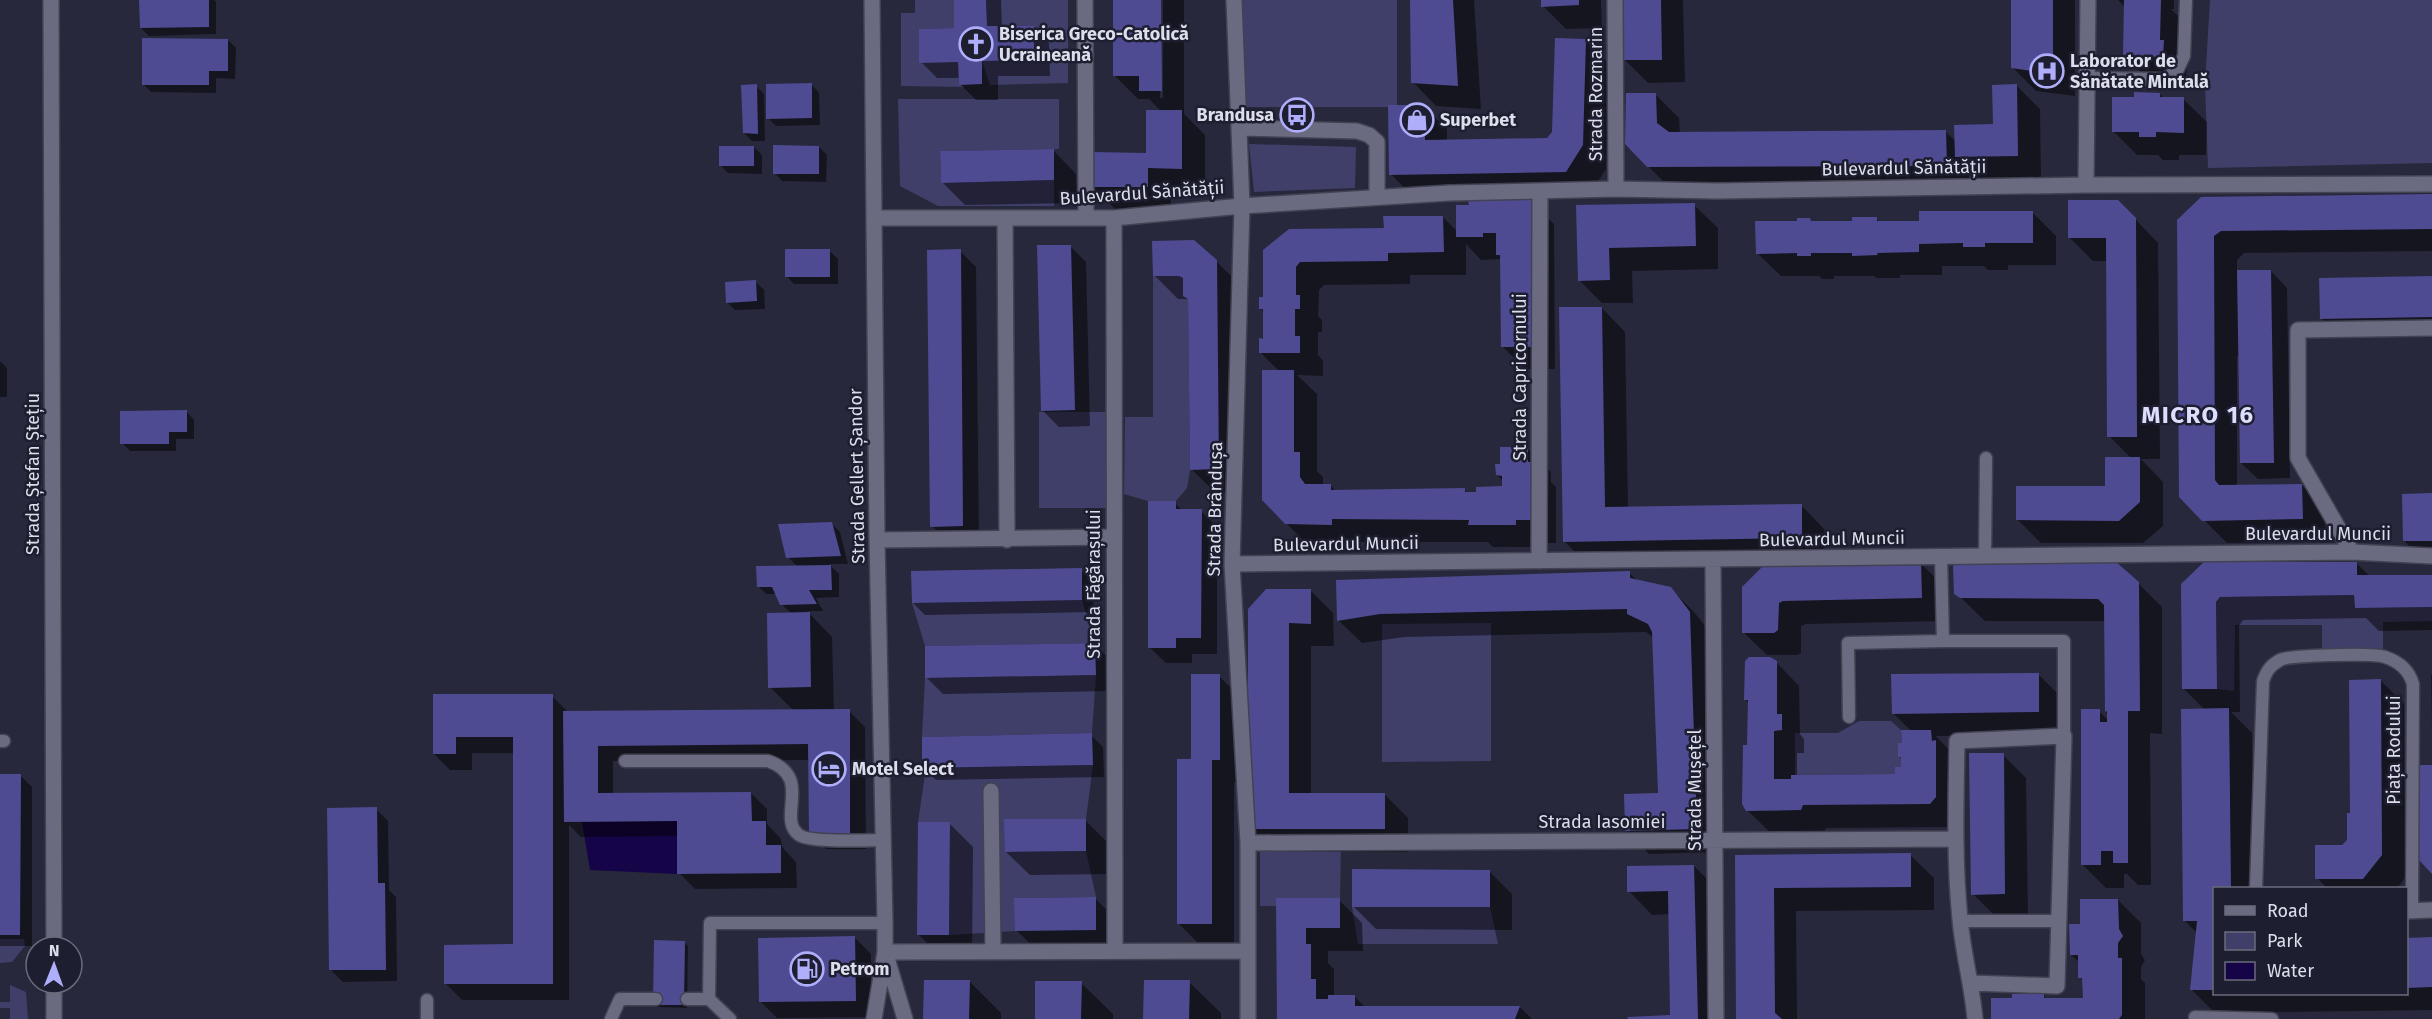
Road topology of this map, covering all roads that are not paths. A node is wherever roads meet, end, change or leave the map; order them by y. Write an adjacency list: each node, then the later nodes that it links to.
1 (51, 0): 47 (street, Strada Ștefan Ștețiu)
2 (872, 0): 16 (street, Strada Gellert Șandor)
3 (1085, 0): 18 (street)
4 (1234, 0): 9 (street, Strada Brândușa)
5 (1615, 0): 12 (street, Strada Rozmarin)
6 (2088, 0): 8 (street)
7 (2186, 0): 8 (lane)
8 (2087, 78): 10 (street)
9 (1239, 128): 14 (street); 15 (street, Strada Brândușa)
10 (2086, 184): 11 (street, Bulevardul Sănătății); 12 (street, Bulevardul Sănătății)
11 (2432, 184)
12 (1616, 189): 13 (street, Bulevardul Sănătății)
13 (1540, 192): 14 (street, Bulevardul Sănătății); 30 (street, Strada Capricornului)
14 (1377, 197): 15 (street, Bulevardul Sănătății)
15 (1242, 206): 19 (street, Bulevardul Sănătății); 31 (street, Strada Brândușa)
16 (874, 218): 17 (street, Bulevardul Sănătății); 23 (street, Strada Gellert Șandor)
17 (1005, 218): 18 (street, Bulevardul Sănătății); 24 (street)
18 (1086, 218): 19 (street, Bulevardul Sănătății)
19 (1114, 218): 22 (street, Strada Făgărașului)
20 (2432, 328): 25 (street)
21 (1986, 458): 26 (lane)
22 (1114, 537): 24 (street); 48 (street, Strada Făgărașului)
23 (877, 540): 24 (street); 38 (street, Strada Gellert Șandor)
24 (1007, 540)
25 (2352, 552): 26 (street, Bulevardul Muncii); 27 (street, Bulevardul Muncii)
26 (1985, 556): 28 (street, Bulevardul Muncii)
27 (2432, 556)
28 (1941, 557): 29 (street, Bulevardul Muncii); 32 (lane)
29 (1713, 560): 30 (street, Bulevardul Muncii); 39 (street, Strada Mușețel)
30 (1539, 561): 31 (street, Bulevardul Muncii)
31 (1232, 564): 40 (street, Strada Brândușa)
32 (1943, 641): 33 (lane); 34 (lane)
33 (1849, 717)
34 (2064, 736): 37 (street); 45 (street)
35 (625, 761): 38 (lane)
36 (991, 791): 51 (street)
37 (1956, 839): 39 (street, Strada Iasomiei); 44 (street)
38 (883, 840): 46 (street, Strada Gellert Șandor)
39 (1714, 841): 40 (street, Strada Iasomiei); 66 (street, Strada Mușețel)
40 (1248, 843): 49 (street, Strada Brândușa)
41 (2256, 887): 42 (lane, Piața Rodului)
42 (2409, 910): 43 (street)
43 (2432, 910)
44 (1960, 921): 45 (lane); 52 (street)
45 (2059, 921): 52 (street)
46 (885, 923): 50 (street, Strada Gellert Șandor); 56 (lane)
47 (54, 935)
48 (1115, 951): 49 (street); 51 (street)
49 (1247, 951): 65 (street, Strada Brândușa)
50 (885, 952): 51 (street); 63 (street, Strada Gellert Șandor); 64 (street, Strada Gellert Șandor)
51 (993, 952)
52 (1972, 983): 67 (street)
53 (54, 995): 59 (street)
54 (656, 999): 61 (lane)
55 (687, 999): 56 (lane)
56 (709, 999): 62 (lane)
57 (427, 1000): 60 (lane)
58 (2195, 1017): 68 (lane)
59 (54, 1019)
60 (427, 1019)
61 (611, 1019)
62 (730, 1019)
63 (874, 1019)
64 (905, 1019)
65 (1248, 1019)
66 (1716, 1019)
67 (1975, 1019)
68 (2272, 1019)

